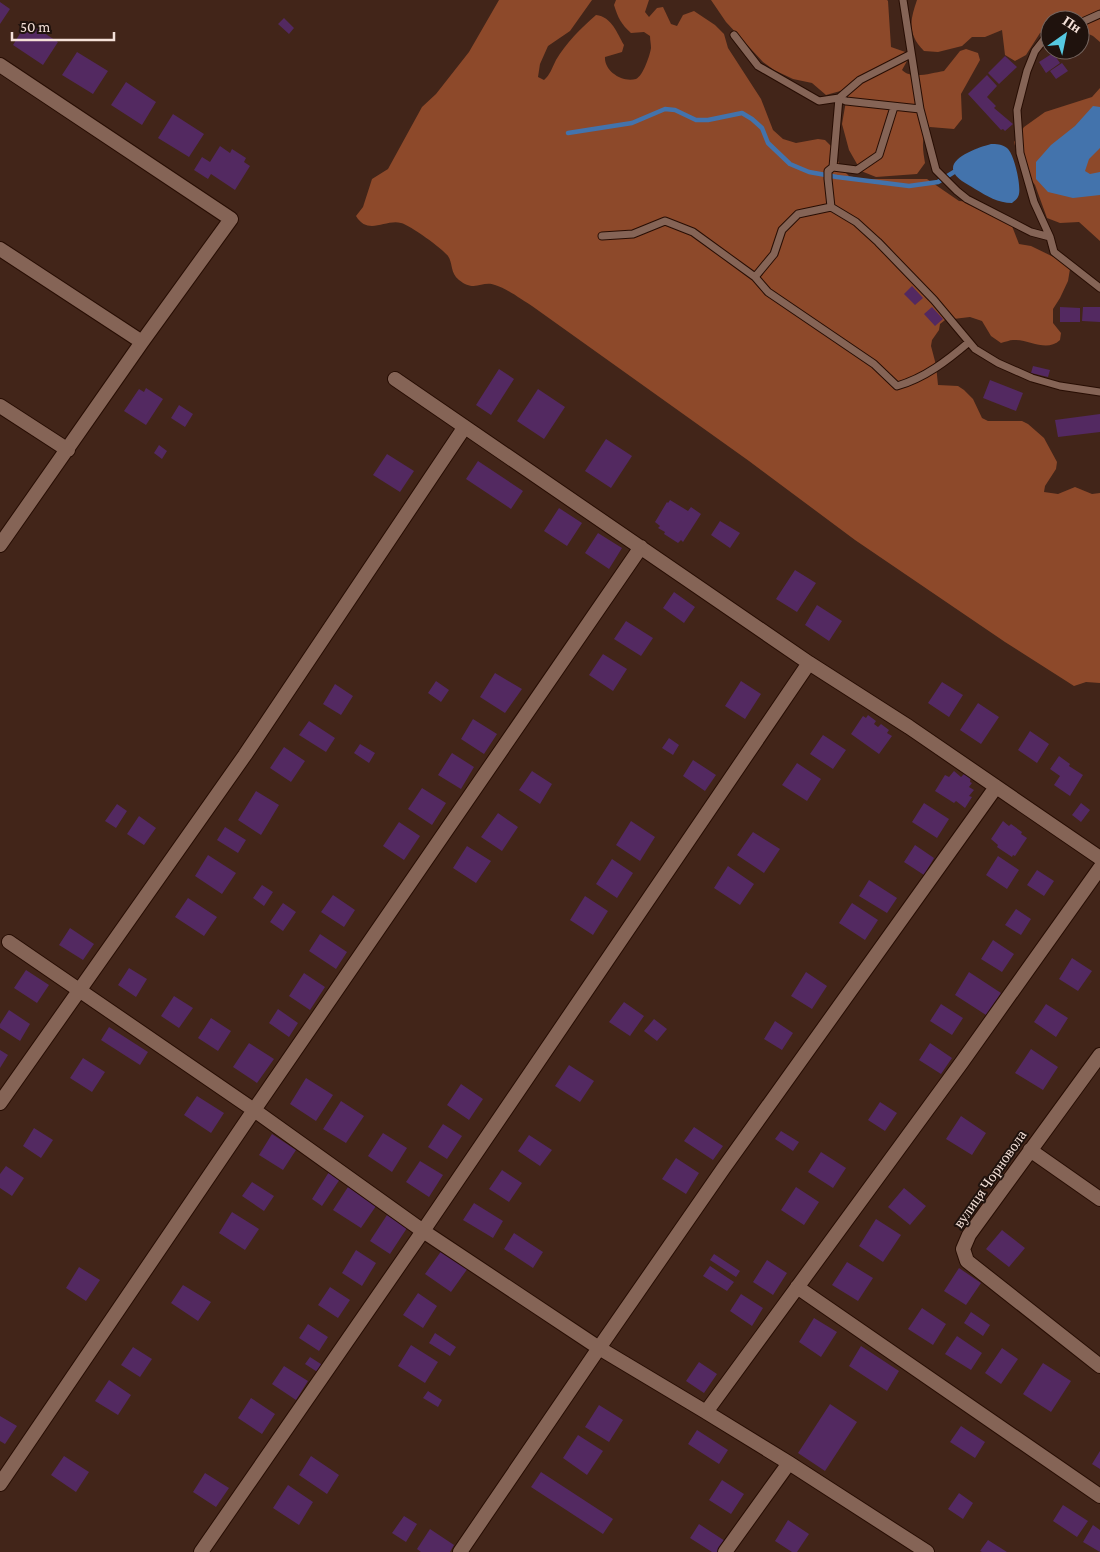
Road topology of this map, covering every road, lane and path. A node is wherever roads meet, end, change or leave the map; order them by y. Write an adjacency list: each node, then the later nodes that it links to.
1 (903, 0): 4 (lane)
2 (734, 35): 6 (lane)
3 (1040, 45): 12 (lane)
4 (911, 54): 6 (lane); 8 (lane)
5 (0, 65): 16 (street)
6 (839, 98): 7 (lane); 9 (lane)
7 (894, 107): 8 (lane); 9 (lane)
8 (920, 109): 12 (lane)
9 (830, 169): 10 (lane)
10 (831, 207): 14 (lane); 17 (lane)
11 (602, 236): 14 (lane)
12 (1050, 236): 15 (lane)
13 (0, 248): 16 (street)
14 (755, 278): 17 (lane)
15 (1100, 288)
16 (142, 342): 22 (street)
17 (969, 342): 19 (lane)
18 (395, 379): 21 (street)
19 (1100, 392)
20 (0, 406): 22 (street)
21 (464, 428): 24 (street); 30 (street)
22 (68, 450): 23 (street)
23 (0, 545)
24 (641, 547): 25 (street); 33 (street)
25 (809, 663): 26 (street); 36 (street)
26 (996, 788): 27 (street); 38 (street)
27 (1100, 858)
28 (1100, 868): 37 (street)
29 (9, 942): 30 (street)
30 (80, 990): 32 (street); 33 (street)
31 (1100, 1055): 34 (street, вулиця Чорновола)
32 (0, 1103)
33 (254, 1110): 36 (street); 42 (street)
34 (1030, 1150): 35 (street); 39 (street, вулиця Чорновола)
35 (1100, 1199)
36 (422, 1231): 38 (street); 44 (street)
37 (797, 1287): 40 (street); 43 (street)
38 (599, 1348): 40 (street); 45 (street)
39 (1100, 1366)
40 (706, 1412): 41 (street)
41 (788, 1463): 46 (street); 47 (street)
42 (0, 1484)
43 (1100, 1496)
44 (201, 1552)
45 (460, 1552)
46 (725, 1552)
47 (927, 1552)

